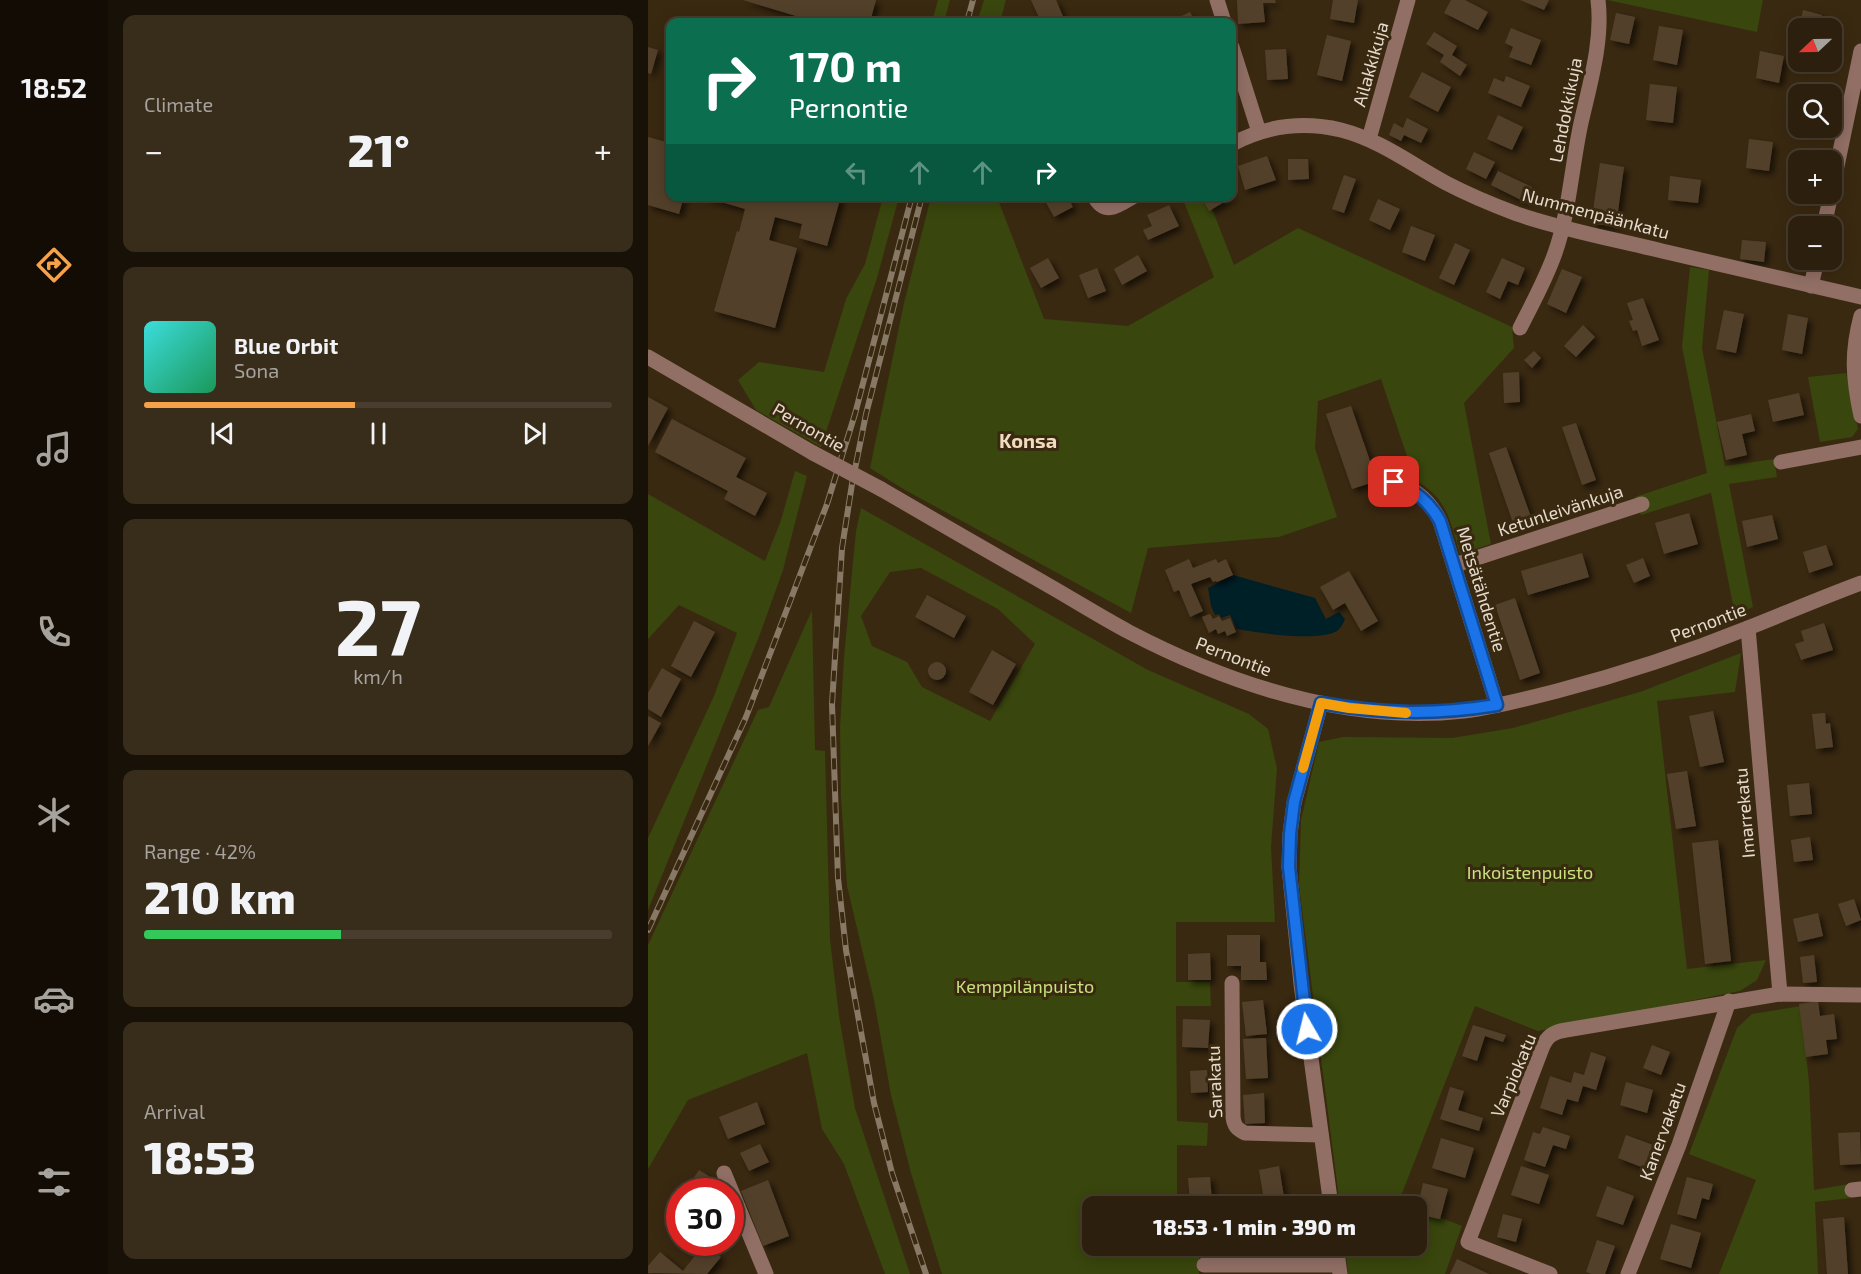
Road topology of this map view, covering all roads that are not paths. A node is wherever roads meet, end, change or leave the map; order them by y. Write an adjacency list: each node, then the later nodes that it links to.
1 (1217, 0): 4 (street)
2 (1408, 0): 8 (street, Ailakkikuja)
3 (1598, 0): 13 (street, Lehdokkikuja)
4 (1223, 18)
5 (1861, 51): 10 (street)
6 (1236, 60): 7 (street)
7 (1259, 132): 8 (street, Nummenpäänkatu); 9 (street, Nummenpäänkatu)
8 (1369, 139): 13 (street, Nummenpäänkatu)
9 (1236, 142)
10 (1840, 150)
11 (1124, 201): 12 (street)
12 (1099, 202)
13 (1562, 228): 15 (street, Nummenpäänkatu); 18 (street, Lehdokkikuja)
14 (1815, 270): 15 (street)
15 (1811, 286): 16 (street, Nummenpäänkatu)
16 (1861, 297)
17 (1861, 316): 20 (street)
18 (1520, 328)
19 (648, 357): 28 (street, Pernontie, bridge)
20 (1861, 416)
21 (1861, 447): 22 (street)
22 (1781, 462)
23 (1383, 482): 25 (street, Metsätähdentie)
24 (1642, 504): 25 (street, Ketunleivänkuja)
25 (1455, 565): 29 (street, Metsätähdentie)
26 (1861, 583): 27 (street, Pernontie)
27 (1748, 628): 29 (street, Pernontie); 31 (street, Imarrekatu)
28 (1321, 703): 29 (street, Pernontie); 34 (street)
29 (1497, 705)
30 (1232, 983): 34 (street, Sarakatu)
31 (1780, 994): 32 (street, Varpiokatu); 33 (street, Varpiokatu)
32 (1861, 995)
33 (1729, 1001): 40 (street, Varpiokatu); 41 (street, Kanervakatu)
34 (1322, 1136): 36 (street)
35 (724, 1173): 39 (street)
36 (1330, 1196)
37 (1204, 1265): 38 (street)
38 (1339, 1269)
39 (766, 1274)
40 (1550, 1274)
41 (1628, 1274)

